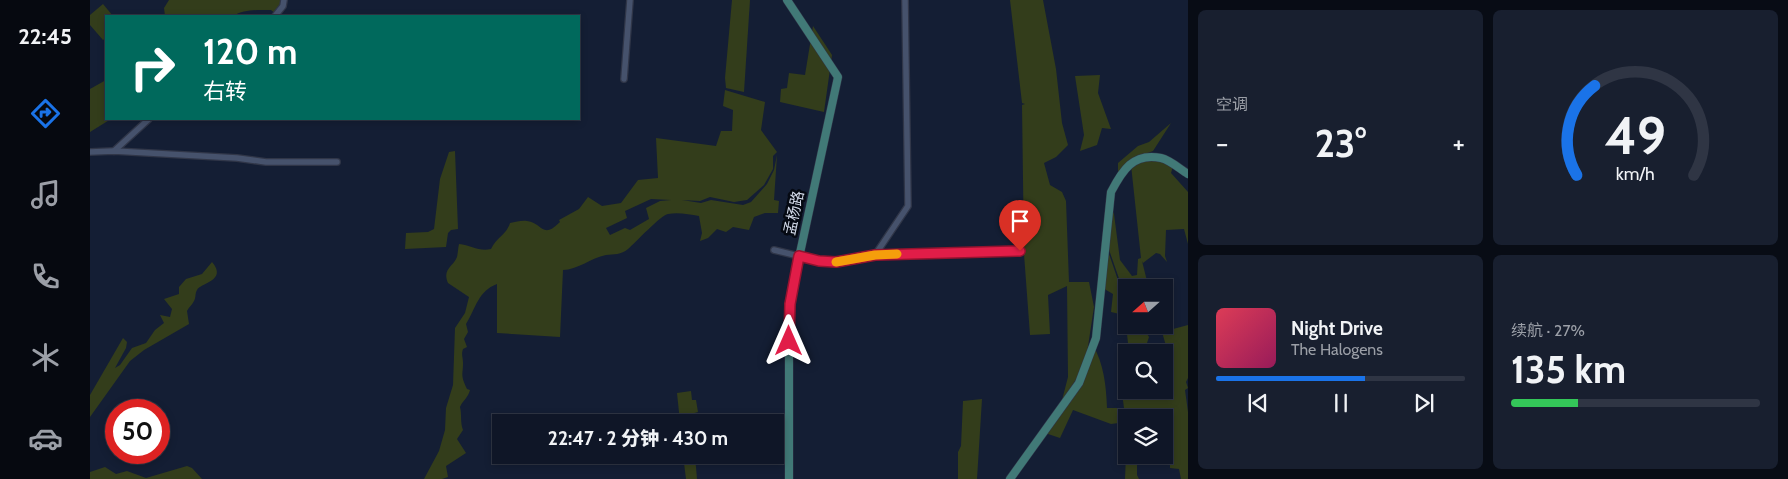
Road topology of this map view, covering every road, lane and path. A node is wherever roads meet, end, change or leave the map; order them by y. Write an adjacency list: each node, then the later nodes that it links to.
1 (284, 0): 5 (street)
2 (630, 0): 6 (street)
3 (787, 0): 15 (main road, 孟杨路)
4 (905, 0): 14 (street)
5 (276, 15)
6 (624, 79)
7 (148, 120): 8 (street)
8 (114, 151): 9 (street); 10 (street)
9 (90, 152)
10 (337, 162)
11 (1188, 174): 17 (main road)
12 (774, 250): 15 (street)
13 (1020, 251): 14 (street)
14 (875, 255): 15 (street)
15 (799, 256): 16 (main road, 孟杨路)
16 (789, 479)
17 (1010, 479)

